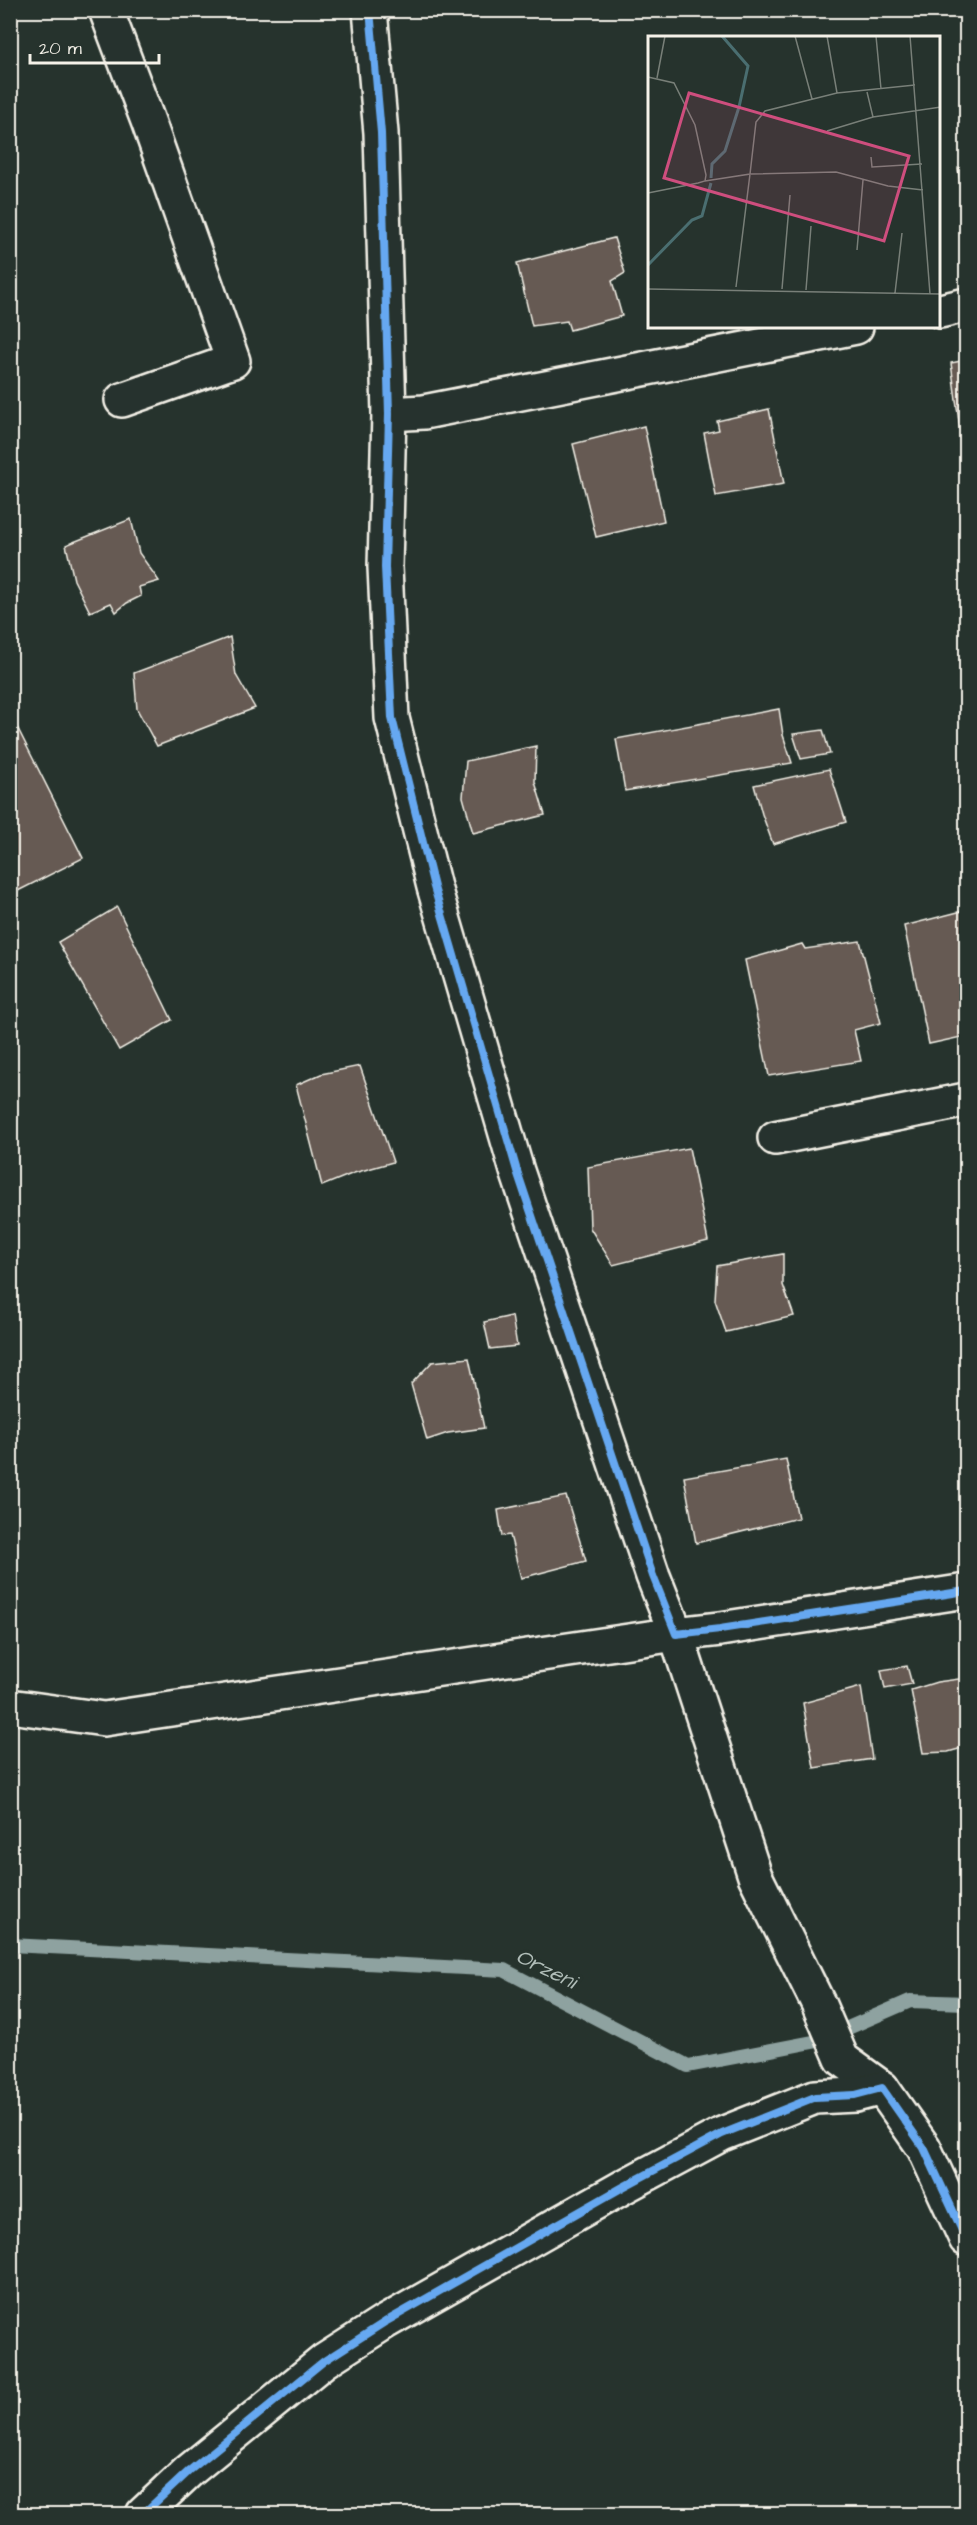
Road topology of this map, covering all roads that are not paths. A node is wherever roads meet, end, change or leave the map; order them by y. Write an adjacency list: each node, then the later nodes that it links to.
1 (106, 10): 6 (street)
2 (370, 10): 7 (street)
3 (966, 305): 4 (street)
4 (941, 311)
5 (851, 328): 7 (street)
6 (122, 400)
7 (389, 414): 11 (street)
8 (966, 1100): 9 (street)
9 (775, 1138)
10 (966, 1591): 11 (street)
11 (676, 1634): 12 (street); 13 (street)
12 (10, 1706)
13 (882, 2088): 14 (street); 15 (street)
14 (966, 2239)
15 (143, 2514)

